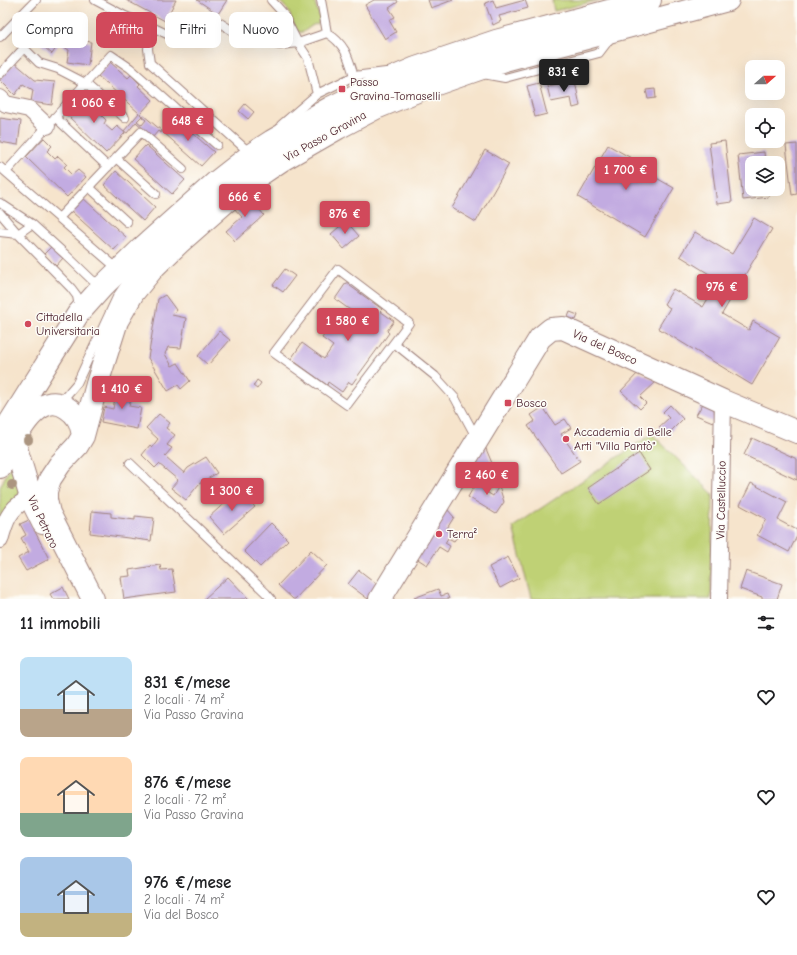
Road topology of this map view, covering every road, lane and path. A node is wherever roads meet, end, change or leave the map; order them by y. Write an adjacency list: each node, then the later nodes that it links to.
1 (36, 0): 10 (lane)
2 (95, 0): 7 (lane)
3 (271, 0): 11 (lane)
4 (321, 0): 9 (lane)
5 (650, 0): 13 (main road, Via Passo Gravina)
6 (728, 0): 44 (main road, Via Passo Gravina)
7 (118, 12)
8 (157, 29): 11 (lane)
9 (327, 33): 11 (lane); 15 (lane)
10 (0, 36)
11 (298, 43): 17 (lane)
12 (148, 48): 22 (lane)
13 (416, 68): 15 (lane); 22 (main road, Via Passo Gravina)
14 (0, 74): 16 (lane)
15 (354, 76): 17 (lane)
16 (86, 83): 19 (lane); 20 (lane); 21 (lane)
17 (317, 94): 22 (lane)
18 (0, 98): 20 (street)
19 (125, 118)
20 (51, 122): 24 (lane); 26 (lane)
21 (217, 145)
22 (252, 154): 37 (main road, Via Passo Gravina)
23 (116, 158): 24 (lane); 25 (lane); 28 (lane)
24 (108, 167): 27 (lane)
25 (183, 169)
26 (3, 170): 31 (lane)
27 (89, 187): 31 (lane); 32 (lane)
28 (156, 194)
29 (0, 203): 33 (lane)
30 (0, 213): 35 (lane)
31 (59, 218): 37 (lane)
32 (127, 222)
33 (32, 224): 35 (lane); 38 (lane)
34 (0, 232): 35 (lane)
35 (18, 234): 39 (lane)
36 (156, 251): 42 (lane)
37 (119, 270): 38 (main road, Via Passo Gravina)
38 (104, 286): 39 (main road, Via Passo Gravina)
39 (78, 314): 46 (main road, Via Passo Gravina)
40 (394, 343): 40 (lane); 45 (lane)
41 (723, 400): 43 (main road, Via del Bosco); 45 (main road, Via del Bosco); 55 (street, Via Castelluccio)
42 (55, 402): 44 (main road); 46 (main road)
43 (797, 432)
44 (83, 436): 49 (main road, Via Passo Gravina)
45 (478, 439): 54 (main road, Via del Bosco)
46 (7, 440): 48 (main road, Via Passo Gravina); 49 (main road, Via Petraro)
47 (130, 463): 53 (lane)
48 (0, 468)
49 (39, 500): 50 (street); 51 (main road, Via Petraro); 52 (main road, Via Petraro)
50 (0, 540)
51 (81, 599)
52 (93, 599)
53 (271, 599)
54 (380, 599)
55 (719, 599)

